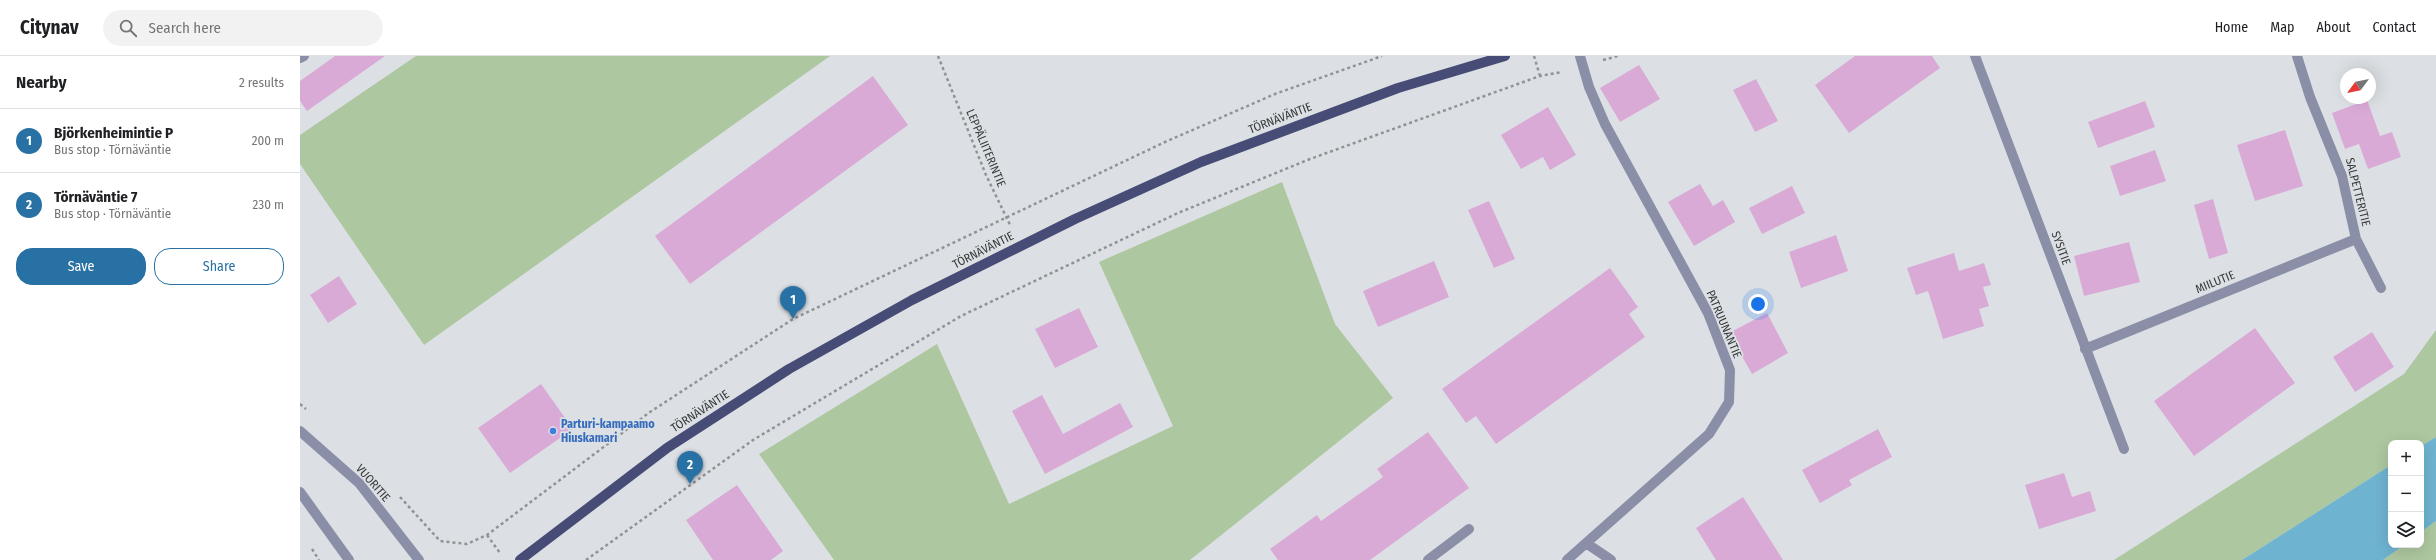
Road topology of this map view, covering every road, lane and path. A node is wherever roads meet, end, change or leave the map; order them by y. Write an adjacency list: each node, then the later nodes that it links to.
1 (304, 56): 9 (street)
2 (938, 56): 13 (path, LEPPÄLIITERINTIE)
3 (1505, 56): 13 (main road, TÖRNÄVÄNTIE)
4 (1534, 56): 11 (path)
5 (1580, 56): 10 (street, PATRUUNANTIE)
6 (1618, 56): 10 (path)
7 (1975, 56): 15 (street, SYSITIE)
8 (2297, 56): 12 (street, SALPETTERITIE)
9 (300, 58)
10 (1585, 67): 11 (path); 21 (street, PATRUUNANTIE)
11 (1540, 76): 26 (path)
12 (2356, 239): 14 (street, SALPETTERITIE); 15 (street, MIILUTIE)
13 (1020, 246): 25 (main road, TÖRNÄVÄNTIE)
14 (2382, 288)
15 (2085, 349): 17 (street, SYSITIE)
16 (300, 431): 23 (street, VUORITIE)
17 (2124, 450)
18 (300, 492): 22 (street)
19 (1469, 529): 27 (street)
20 (487, 535): 24 (path)
21 (1586, 543): 28 (street, PATRUUNANTIE); 29 (street)
22 (349, 560)
23 (419, 560)
24 (505, 560)
25 (520, 560)
26 (586, 560)
27 (1428, 560)
28 (1567, 560)
29 (1611, 560)

